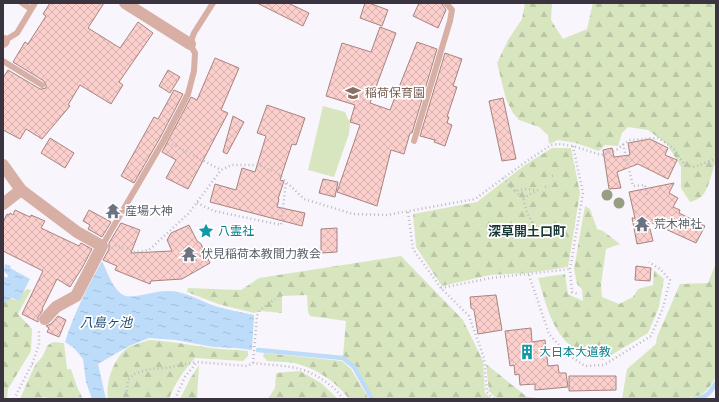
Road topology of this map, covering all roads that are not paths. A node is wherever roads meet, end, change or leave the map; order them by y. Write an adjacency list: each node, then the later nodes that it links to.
1 (22, 3): 6 (lane)
2 (35, 3): 6 (lane)
3 (125, 3): 8 (street)
4 (213, 3): 8 (lane)
5 (446, 3): 11 (lane)
6 (31, 9): 7 (lane)
7 (3, 42)
8 (190, 44): 15 (lane)
9 (3, 61): 10 (lane)
10 (42, 85)
11 (414, 141)
12 (3, 165): 13 (street)
13 (21, 190): 14 (street); 15 (street)
14 (3, 204)
15 (102, 246): 16 (street)
16 (45, 319)

